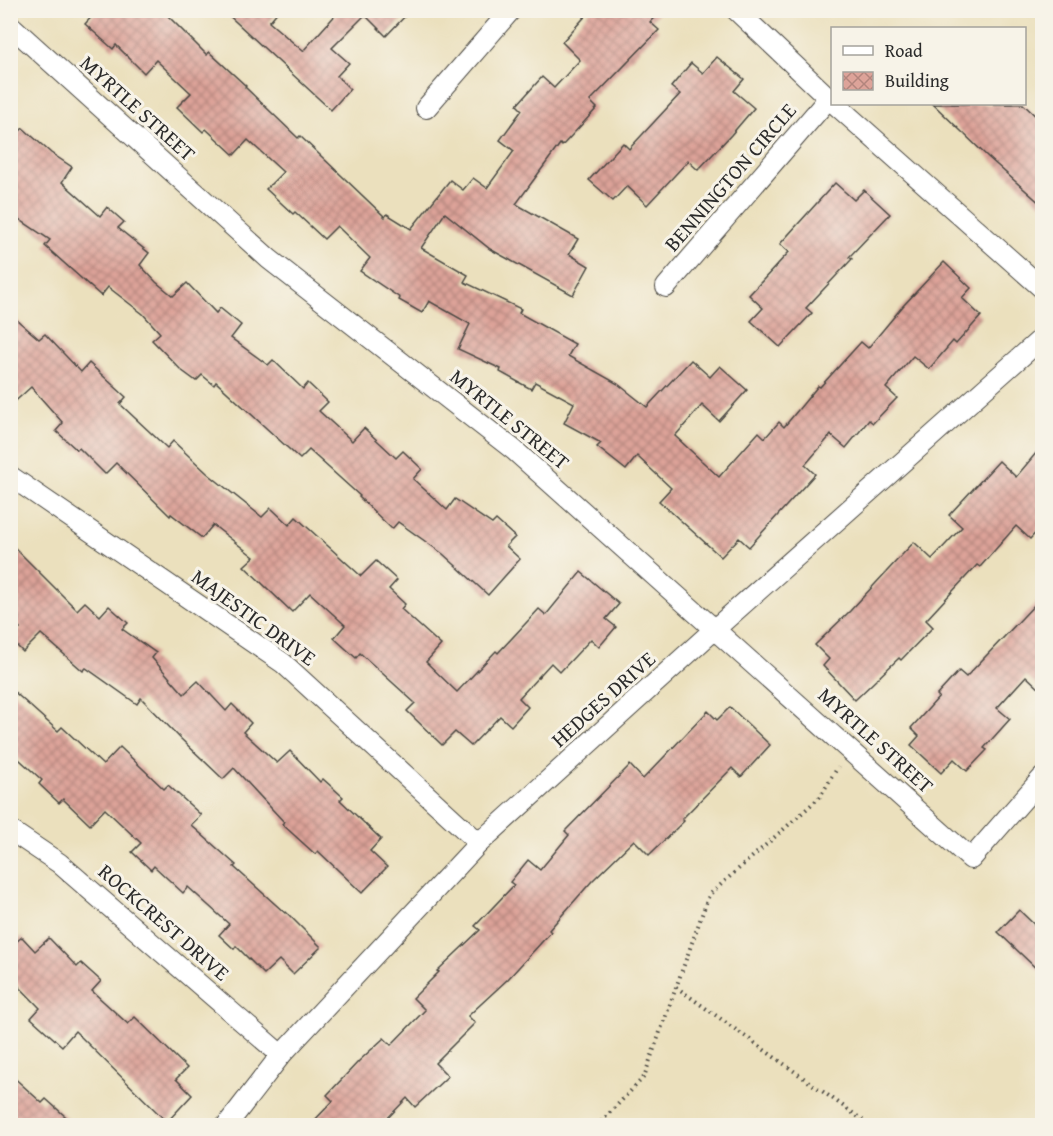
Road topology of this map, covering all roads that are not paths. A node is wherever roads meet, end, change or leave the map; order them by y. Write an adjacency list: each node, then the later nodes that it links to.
1 (510, 10): 7 (street)
2 (736, 10): 4 (street)
3 (10, 25): 12 (street, MYRTLE STREET)
4 (831, 100)
5 (831, 102): 8 (street, BENNINGTON CIRCLE)
6 (836, 105): 9 (street)
7 (426, 108)
8 (666, 287)
9 (1042, 288)
10 (1042, 338): 12 (street, HEDGES DRIVE)
11 (10, 476): 15 (street, MAJESTIC DRIVE)
12 (716, 628): 13 (street, MYRTLE STREET); 15 (street, HEDGES DRIVE)
13 (1042, 778)
14 (10, 830): 16 (street, ROCKCREST DRIVE)
15 (479, 843): 16 (street, HEDGES DRIVE)
16 (281, 1055): 17 (street, HEDGES DRIVE)
17 (226, 1125)

